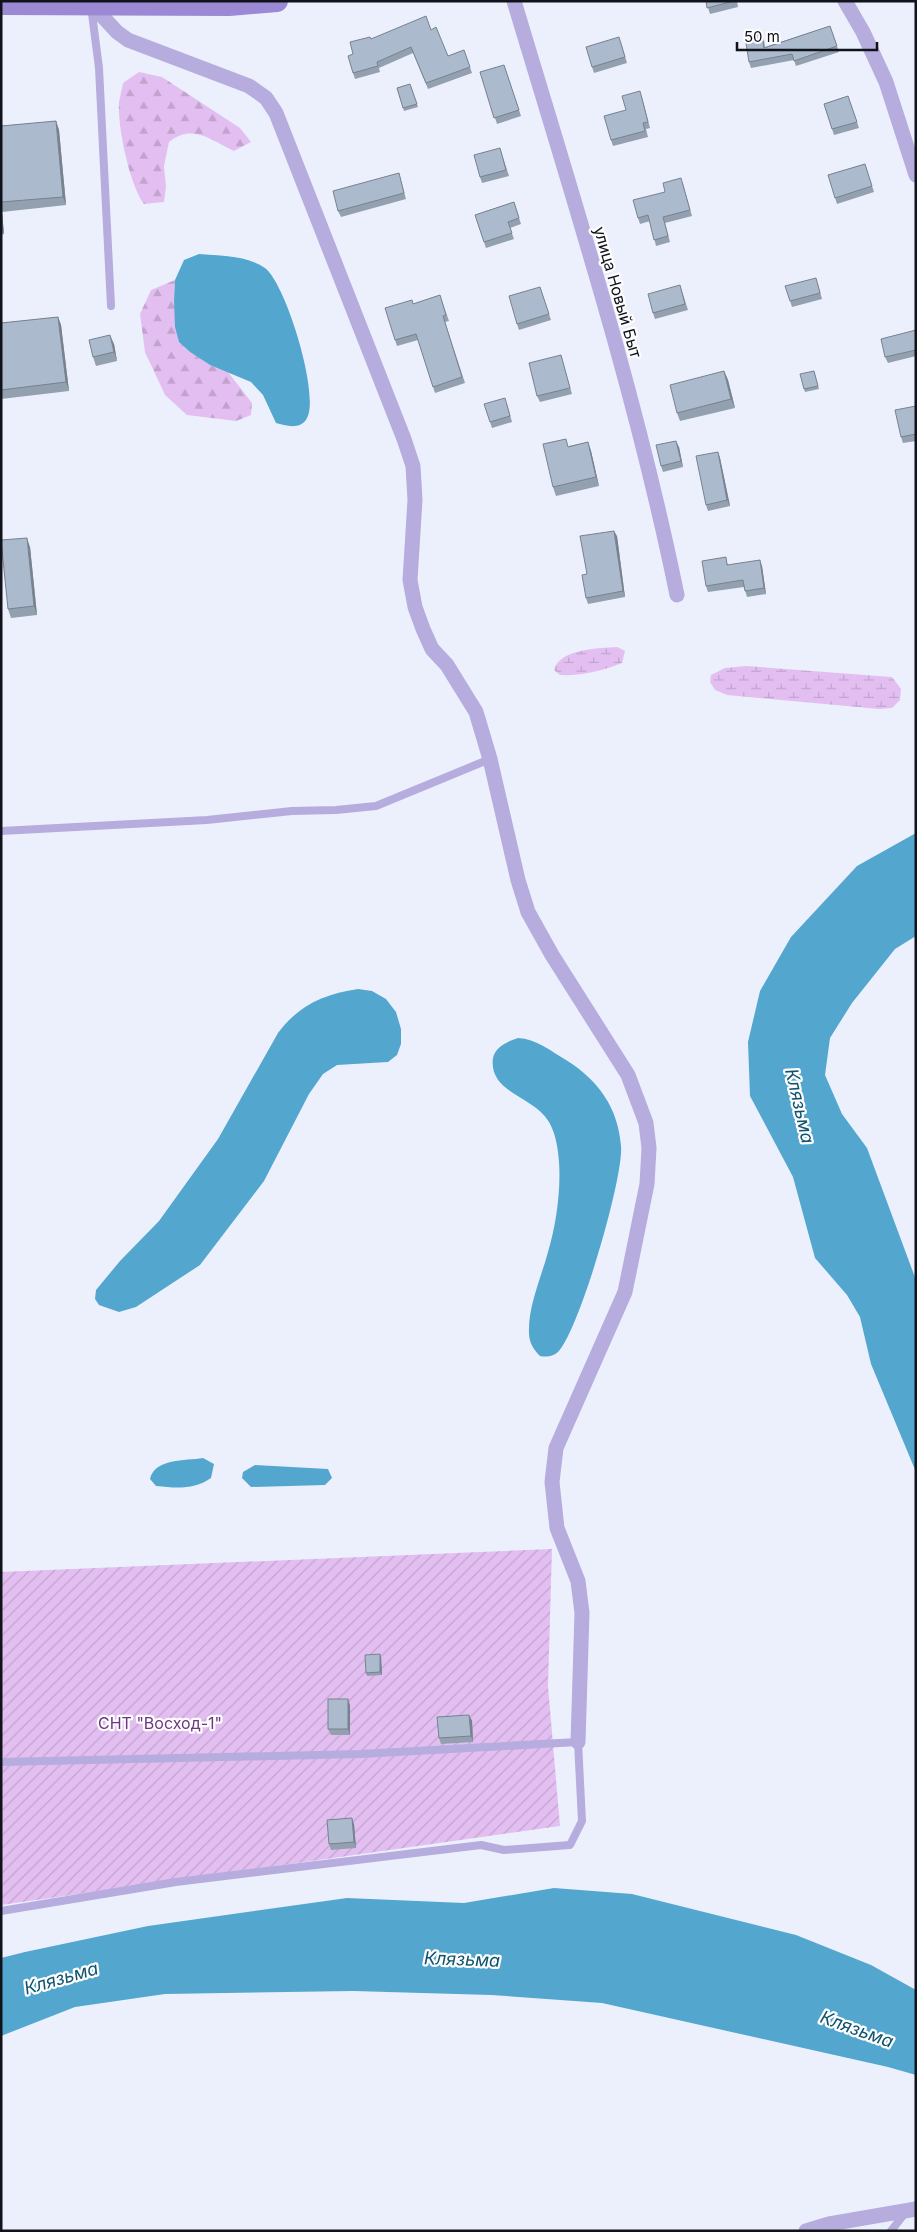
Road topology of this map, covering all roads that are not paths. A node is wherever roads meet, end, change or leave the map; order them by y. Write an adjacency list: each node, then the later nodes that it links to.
1 (277, 1): 5 (main road)
2 (514, 1): 8 (street, улица Новый Быт)
3 (845, 1): 6 (street)
4 (1, 4): 5 (main road)
5 (91, 4): 7 (lane); 9 (street)
6 (914, 165)
7 (111, 306)
8 (677, 595)
9 (490, 759): 10 (lane); 11 (street)
10 (1, 831)
11 (578, 1742): 12 (lane); 13 (lane)
12 (1, 1762)
13 (1, 1911)
14 (912, 2209): 15 (street); 16 (lane)
15 (806, 2231)
16 (891, 2231)

